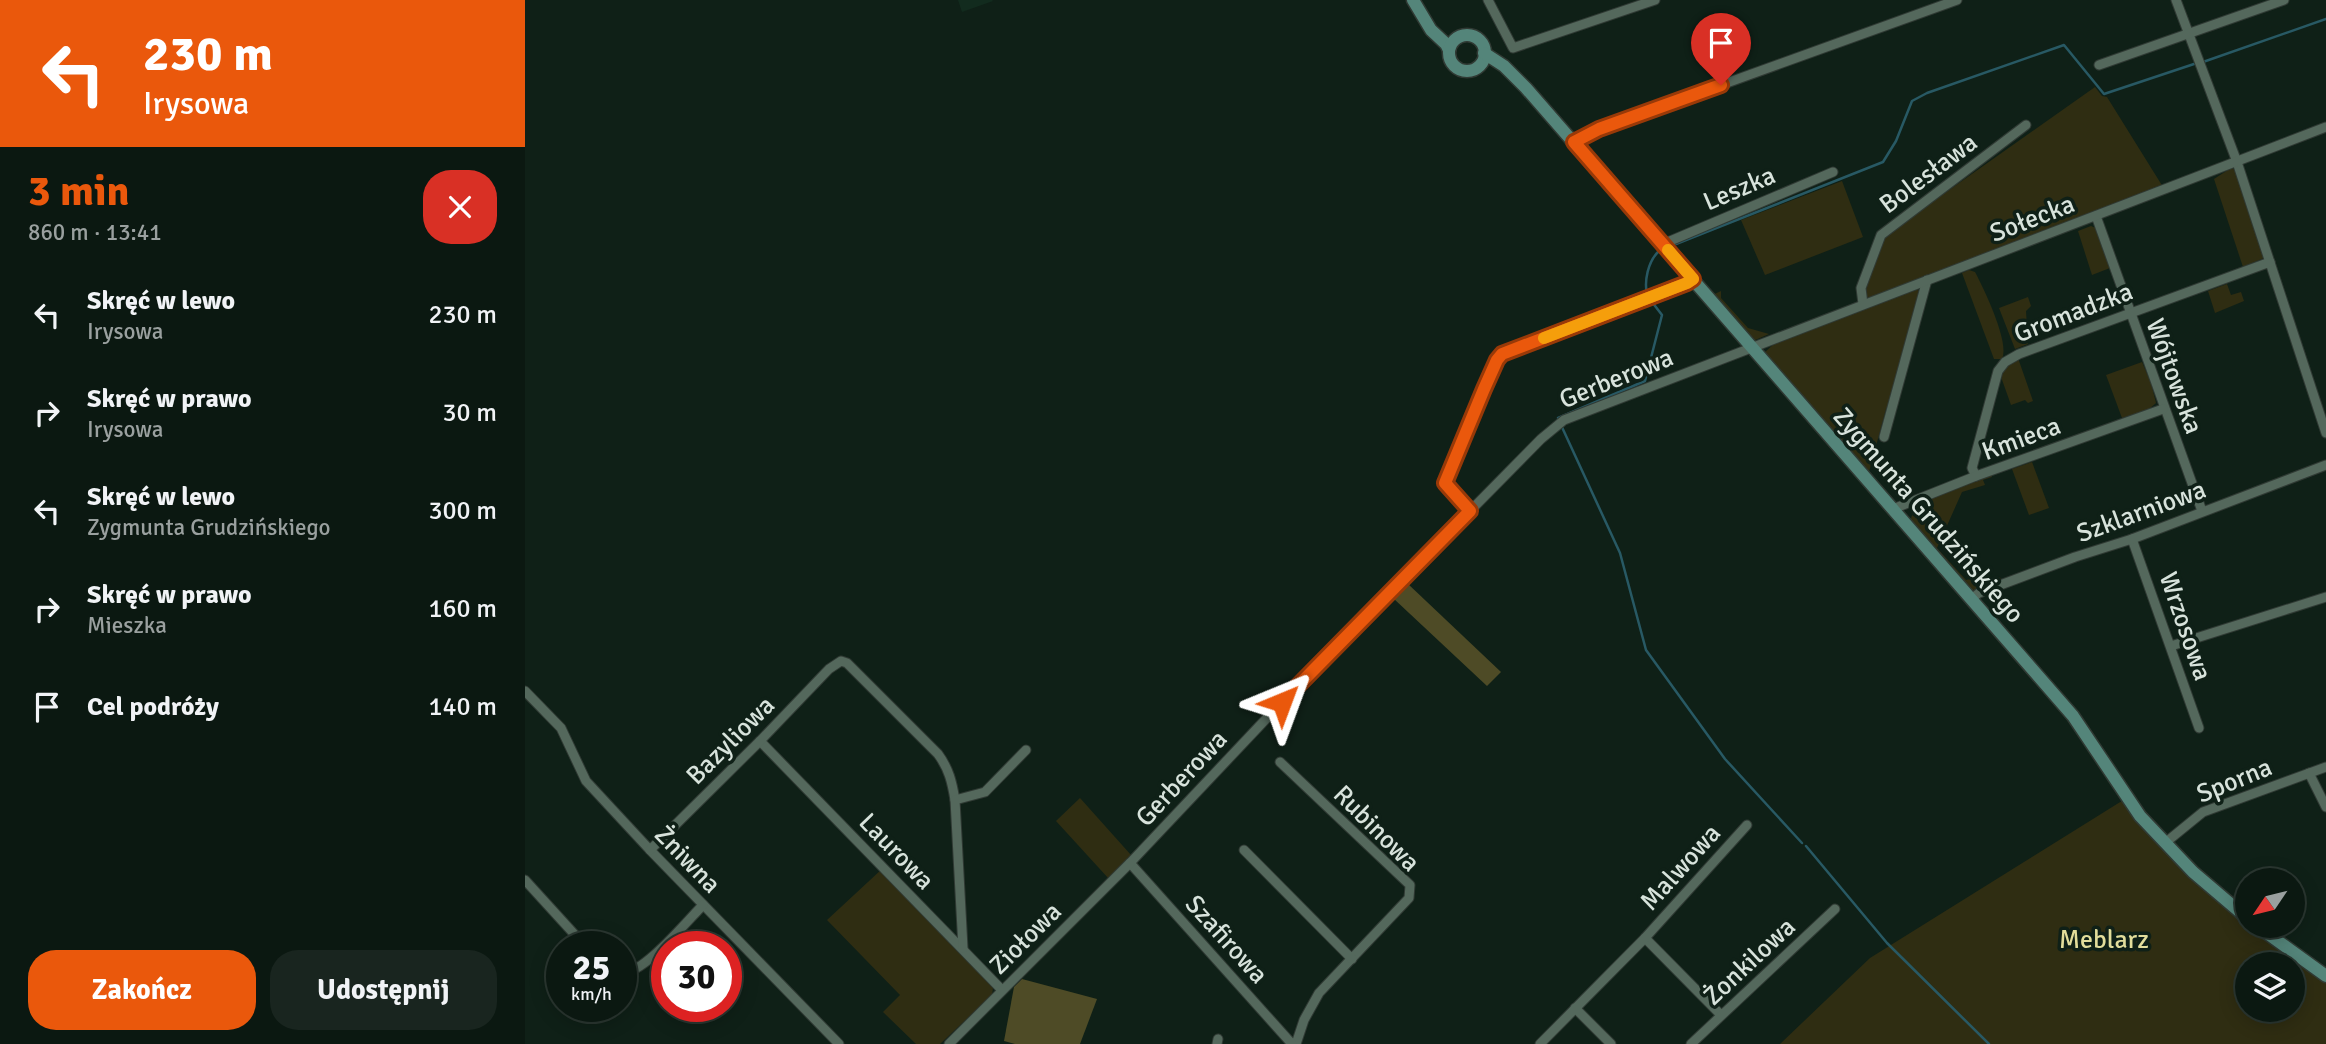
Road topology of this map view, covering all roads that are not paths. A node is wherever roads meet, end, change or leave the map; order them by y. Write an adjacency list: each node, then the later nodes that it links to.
1 (1413, 0): 7 (street)
2 (1488, 0): 3 (street)
3 (1655, 0)
4 (1957, 0): 17 (street)
5 (2176, 0): 8 (street)
6 (2284, 0): 8 (street)
7 (1423, 19): 9 (street); 10 (street)
8 (2188, 33): 12 (street); 18 (street)
9 (1459, 37): 10 (street); 11 (street)
10 (1449, 50): 13 (street)
11 (1484, 53): 13 (street); 14 (street, Zygmunta Grudzińskiego)
12 (2099, 65)
13 (1475, 68): 14 (street)
14 (1513, 75): 17 (street, Zygmunta Grudzińskiego)
15 (2026, 125): 25 (street, Bolesława)
16 (2326, 127): 18 (street, Sołecka)
17 (1574, 142): 21 (street, Zygmunta Grudzińskiego)
18 (2237, 162): 20 (street, Sołecka); 22 (street)
19 (1833, 172): 21 (street, Leszka)
20 (2096, 216): 24 (street, Sołecka); 26 (street, Wójtowska)
21 (1663, 244): 23 (street, Zygmunta Grudzińskiego)
22 (2270, 262): 26 (street, Gromadzka); 29 (street)
23 (1693, 279): 27 (street, Zygmunta Grudzińskiego); 34 (street)
24 (1927, 280): 25 (street, Sołecka); 30 (street)
25 (1863, 304): 27 (street, Sołecka)
26 (2130, 313): 28 (street, Wójtowska); 32 (street, Gromadzka)
27 (1752, 347): 33 (street, Zygmunta Grudzińskiego); 34 (street, Gerberowa)
28 (2163, 408): 32 (street, Kmieca); 35 (street, Wójtowska)
29 (2326, 433)
30 (1884, 438)
31 (2326, 465): 35 (street, Szklarniowa)
32 (1976, 476): 33 (street, Kmieca)
33 (1893, 509): 38 (street, Zygmunta Grudzińskiego)
34 (1470, 511): 53 (street, Gerberowa)
35 (2202, 511): 36 (street, Szklarniowa)
36 (2132, 539): 38 (street, Szklarniowa); 39 (street, Wrzosowa)
37 (2326, 597): 39 (street)
38 (1971, 599): 50 (street, Zygmunta Grudzińskiego)
39 (2171, 646): 41 (street, Wrzosowa)
40 (525, 691): 51 (street, Żniwna)
41 (2199, 728)
42 (760, 741): 47 (street, Bazyliowa); 51 (street, Bazyliowa); 61 (street, Laurowa)
43 (1026, 750): 47 (street)
44 (1280, 762): 62 (street, Rubinowa)
45 (2326, 767): 46 (street, Sporna)
46 (2309, 773): 48 (street); 50 (street, Sporna)
47 (955, 800): 61 (street)
48 (2326, 807)
49 (1747, 825): 59 (street, Malwowa)
50 (2165, 843): 56 (street, Zygmunta Grudzińskiego)
51 (650, 850): 55 (street, Żniwna)
52 (1244, 850): 62 (street)
53 (1130, 863): 65 (street, Ziołowa); 70 (street, Szafirowa)
54 (525, 880): 58 (street)
55 (703, 905): 63 (street); 68 (street, Żniwna)
56 (2235, 908)
57 (1835, 909): 67 (street, Żonkilowa)
58 (571, 931)
59 (1645, 938): 66 (street, Malwowa); 67 (street, Malwowa)
60 (2274, 938): 64 (street)
61 (963, 948): 65 (street, Laurowa)
62 (1352, 959): 70 (street, Rubinowa)
63 (637, 969)
64 (2326, 976)
65 (1002, 990): 69 (street, Ziołowa)
66 (1574, 1009): 71 (street, Malwowa); 72 (street)
67 (1721, 1014): 73 (street, Żonkilowa)
68 (839, 1044)
69 (949, 1044)
70 (1294, 1044)
71 (1540, 1044)
72 (1611, 1044)
73 (1691, 1044)

